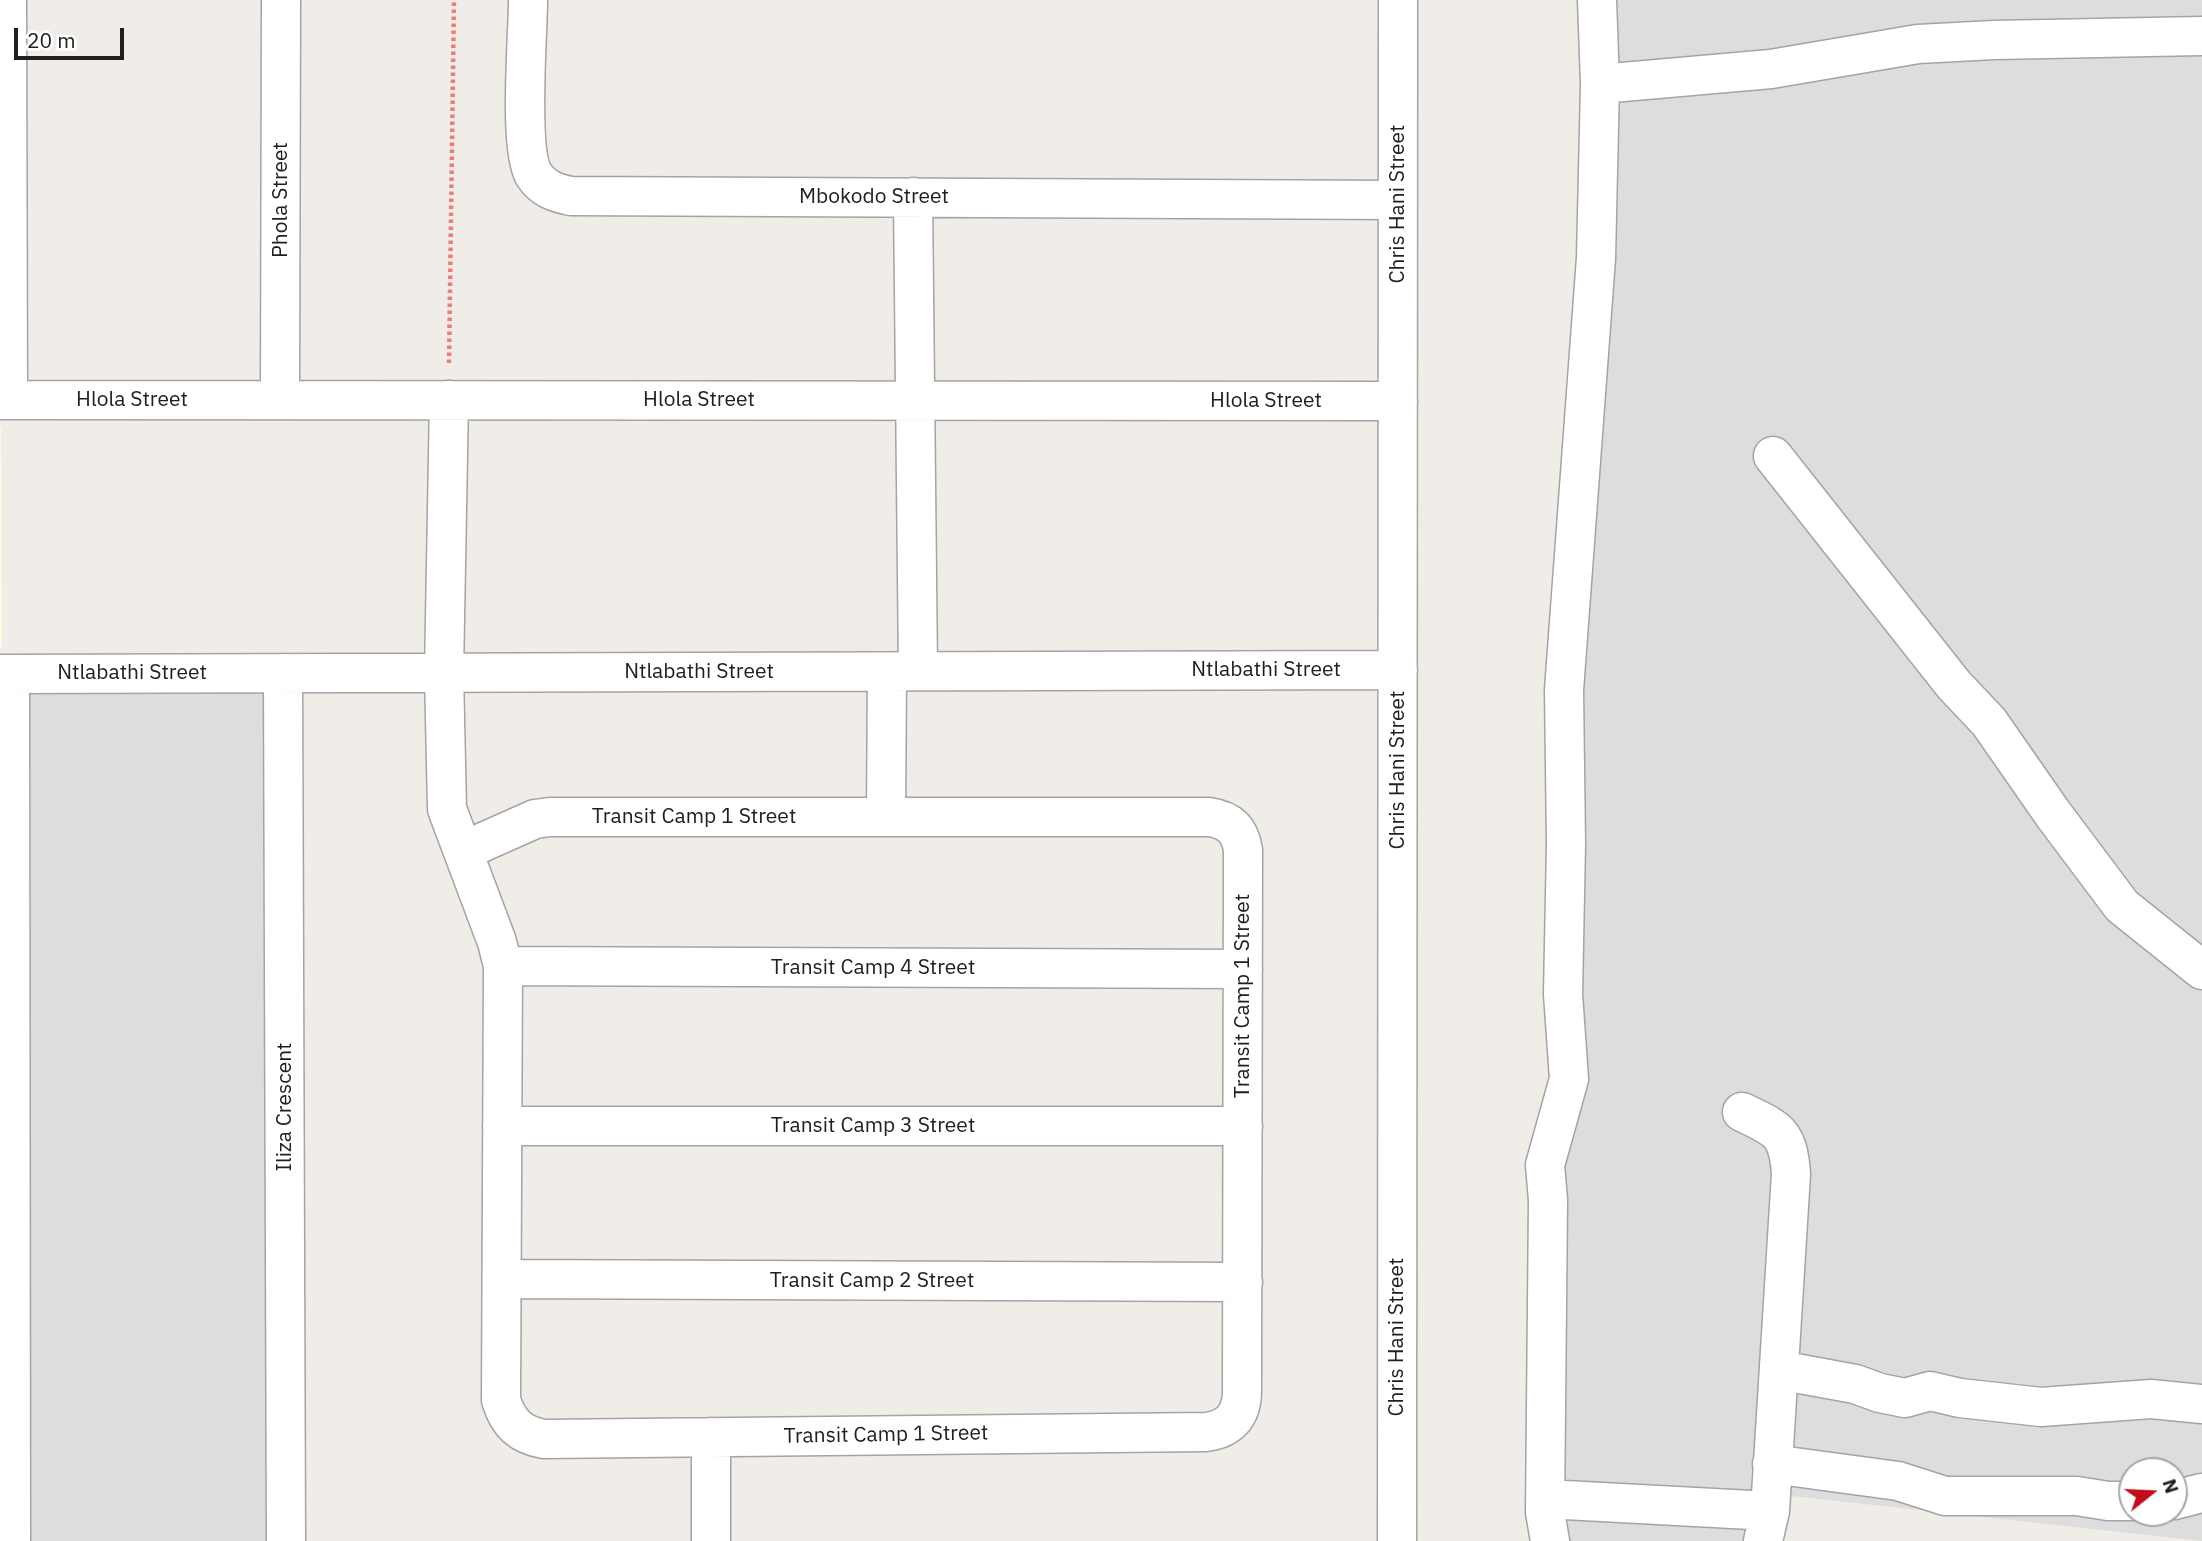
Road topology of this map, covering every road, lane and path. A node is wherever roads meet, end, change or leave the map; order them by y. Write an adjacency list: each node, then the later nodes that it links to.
1 (7, 0): 11 (street)
2 (281, 0): 12 (street, Phola Street)
3 (454, 0): 13 (path)
4 (528, 0): 9 (street, Mbokodo Street)
5 (1398, 0): 10 (street, Chris Hani Street)
6 (1597, 0): 8 (street)
7 (2202, 36): 8 (street)
8 (1600, 84): 36 (street)
9 (913, 197): 10 (street, Mbokodo Street); 14 (street)
10 (1398, 200): 15 (street, Chris Hani Street)
11 (4, 400): 12 (street, Hlola Street)
12 (280, 400): 13 (street, Hlola Street)
13 (449, 400): 14 (street, Hlola Street); 20 (street, Transit Camp 1 Street)
14 (915, 400): 15 (street, Hlola Street); 18 (street)
15 (1398, 401): 17 (street, Chris Hani Street)
16 (1773, 456): 26 (street)
17 (1398, 670): 18 (street, Ntlabathi Street); 42 (street, Chris Hani Street)
18 (902, 672): 20 (street, Ntlabathi Street); 22 (street)
19 (283, 673): 20 (street, Ntlabathi Street); 21 (street, Ntlabathi Street); 40 (street, Iliza Crescent)
20 (444, 673): 23 (street, Transit Camp 1 Street)
21 (5, 674): 39 (street)
22 (886, 817): 23 (street, Transit Camp 1 Street); 25 (street, Transit Camp 1 Street)
23 (463, 850): 24 (street, Transit Camp 1 Street)
24 (503, 966): 25 (street, Transit Camp 4 Street); 28 (street, Transit Camp 1 Street)
25 (1243, 969): 29 (street, Transit Camp 1 Street)
26 (2202, 970)
27 (1742, 1112): 32 (street)
28 (502, 1126): 29 (street, Transit Camp 3 Street); 30 (street, Transit Camp 1 Street)
29 (1243, 1126): 31 (street, Transit Camp 1 Street)
30 (502, 1279): 31 (street, Transit Camp 2 Street); 34 (street, Transit Camp 1 Street)
31 (1243, 1282): 34 (street, Transit Camp 1 Street)
32 (1779, 1370): 33 (street); 35 (street)
33 (2202, 1404)
34 (711, 1437): 41 (street)
35 (1772, 1464): 37 (street); 38 (street)
36 (1546, 1499): 38 (street); 43 (street)
37 (2118, 1501)
38 (1766, 1526)
39 (11, 1541)
40 (286, 1541)
41 (711, 1541)
42 (1397, 1541)
43 (1550, 1541)

